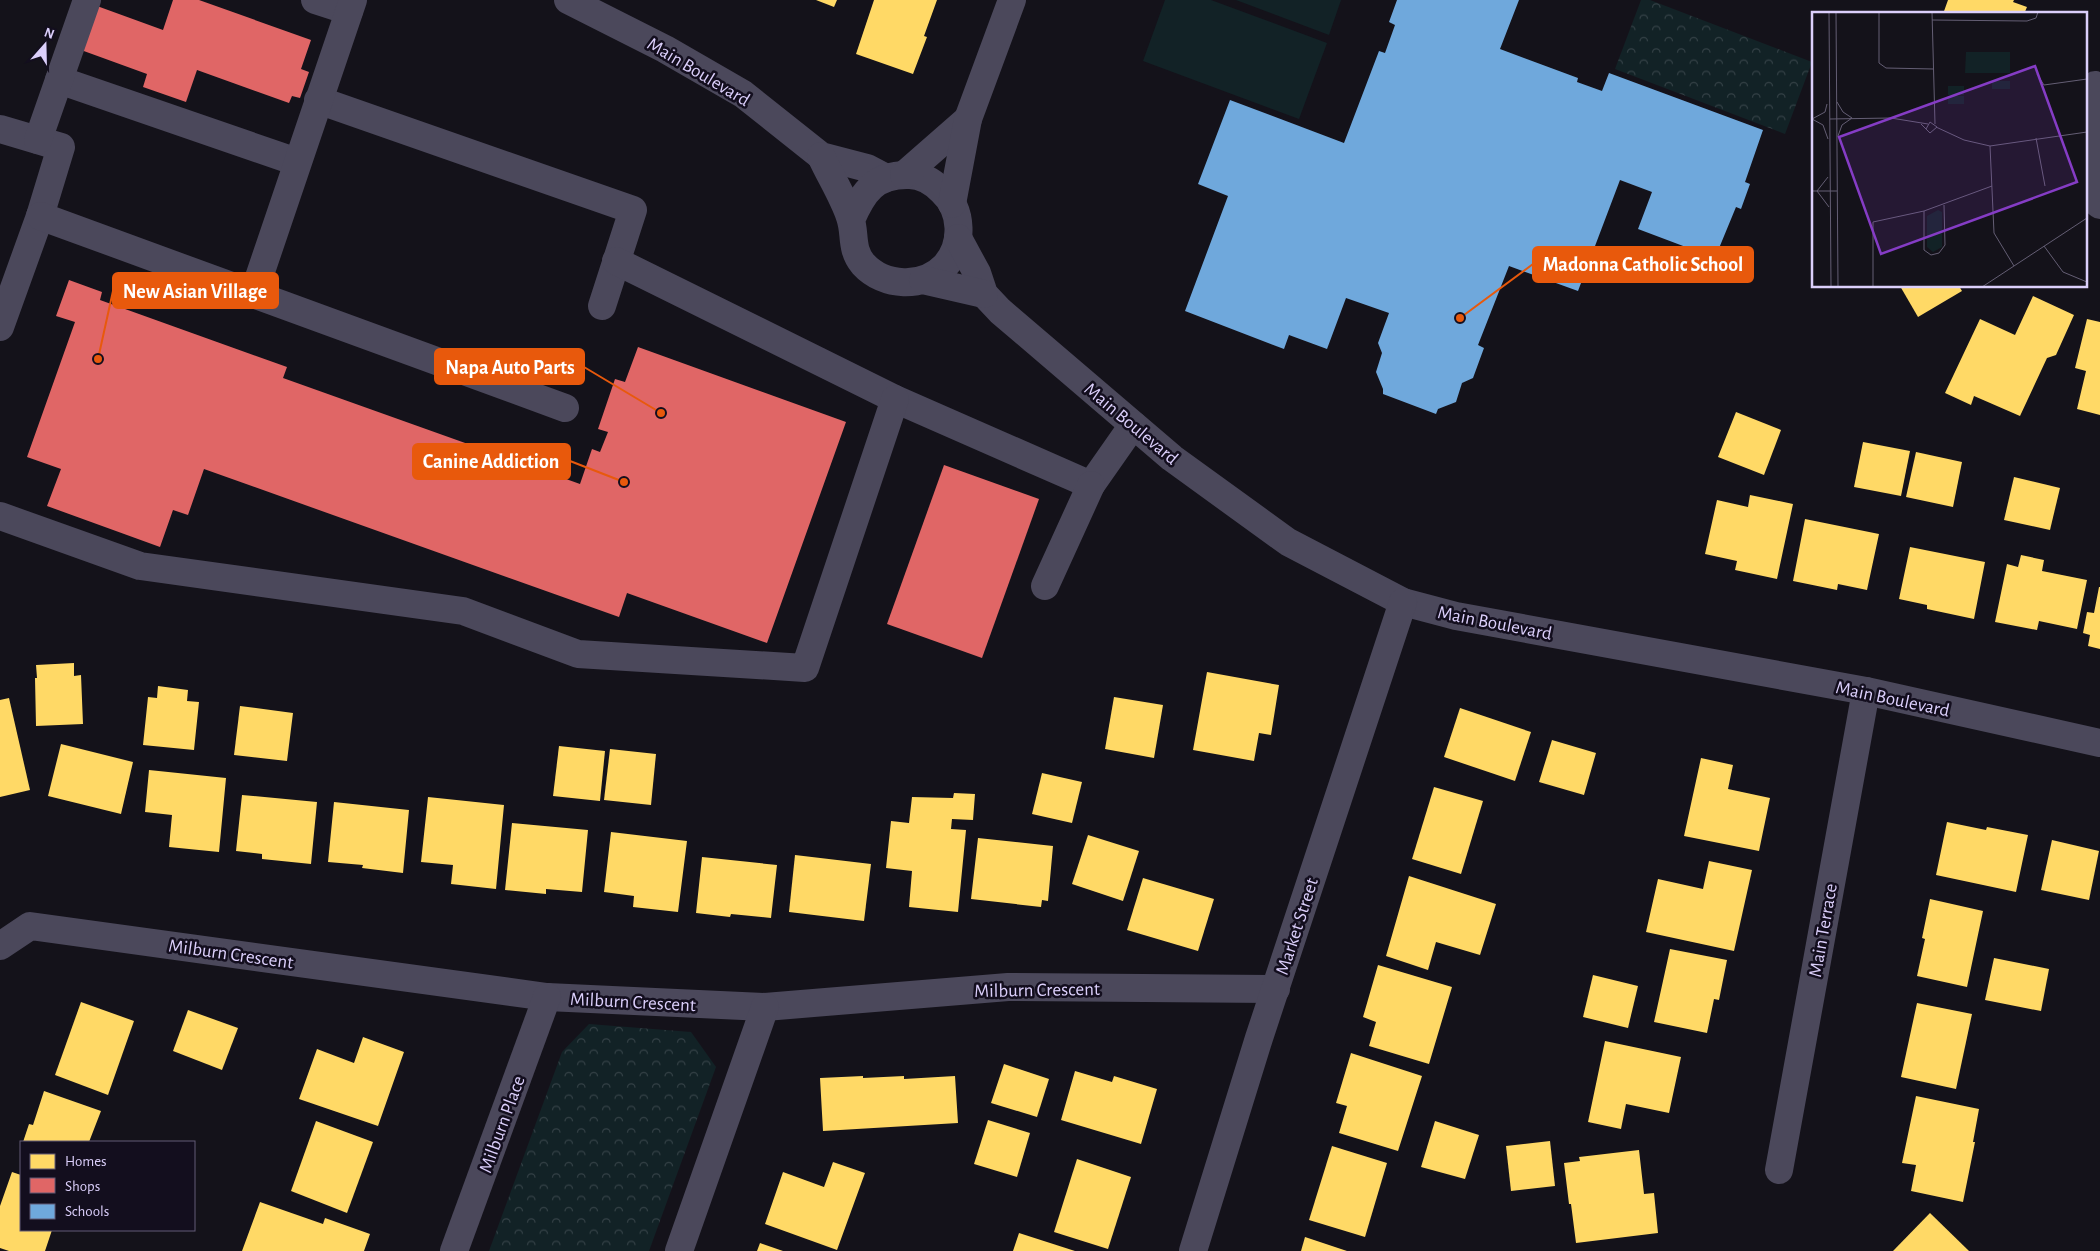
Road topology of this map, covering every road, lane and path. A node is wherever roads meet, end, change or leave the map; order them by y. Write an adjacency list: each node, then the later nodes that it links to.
1 (87, 0): 6 (street)
2 (315, 0): 5 (street)
3 (568, 0): 12 (street, Main Boulevard)
4 (1012, 0): 9 (street)
5 (351, 6): 8 (street)
6 (59, 80): 11 (street); 13 (street)
7 (2095, 85): 16 (street)
8 (318, 100): 13 (street); 20 (street)
9 (968, 119): 14 (street); 15 (street)
10 (0, 128): 11 (street)
11 (38, 140): 17 (street)
12 (821, 156): 14 (street, Main Boulevard); 18 (street, Main Boulevard)
13 (297, 162): 23 (street)
14 (895, 176): 15 (street, Main Boulevard); 18 (street, Main Boulevard)
15 (952, 204): 19 (street, Main Boulevard)
16 (2100, 204)
17 (40, 216): 23 (street); 25 (street)
18 (851, 220): 21 (street, Main Boulevard)
19 (958, 238): 21 (street, Main Boulevard); 22 (street, Main Boulevard)
20 (616, 261): 24 (street); 26 (street)
21 (923, 280): 22 (street, Main Boulevard)
22 (984, 294): 28 (street, Main Boulevard)
23 (252, 295): 27 (street)
24 (602, 306)
25 (0, 327)
26 (895, 399): 29 (street); 30 (street)
27 (565, 408)
28 (1133, 425): 29 (street); 32 (street, Main Boulevard)
29 (1091, 485): 31 (street)
30 (0, 516)
31 (1045, 586)
32 (1403, 602): 33 (street, Main Boulevard); 36 (street, Market Street)
33 (1866, 691): 34 (street, Main Boulevard); 39 (street, Main Terrace)
34 (2100, 744)
35 (0, 946): 37 (street, Milburn Crescent)
36 (1276, 989): 38 (street, Milburn Crescent); 42 (street, Market Street)
37 (547, 997): 38 (street, Milburn Crescent); 40 (street, Milburn Place)
38 (765, 1006): 41 (street)
39 (1779, 1170)
40 (454, 1251)
41 (679, 1251)
42 (1193, 1251)

